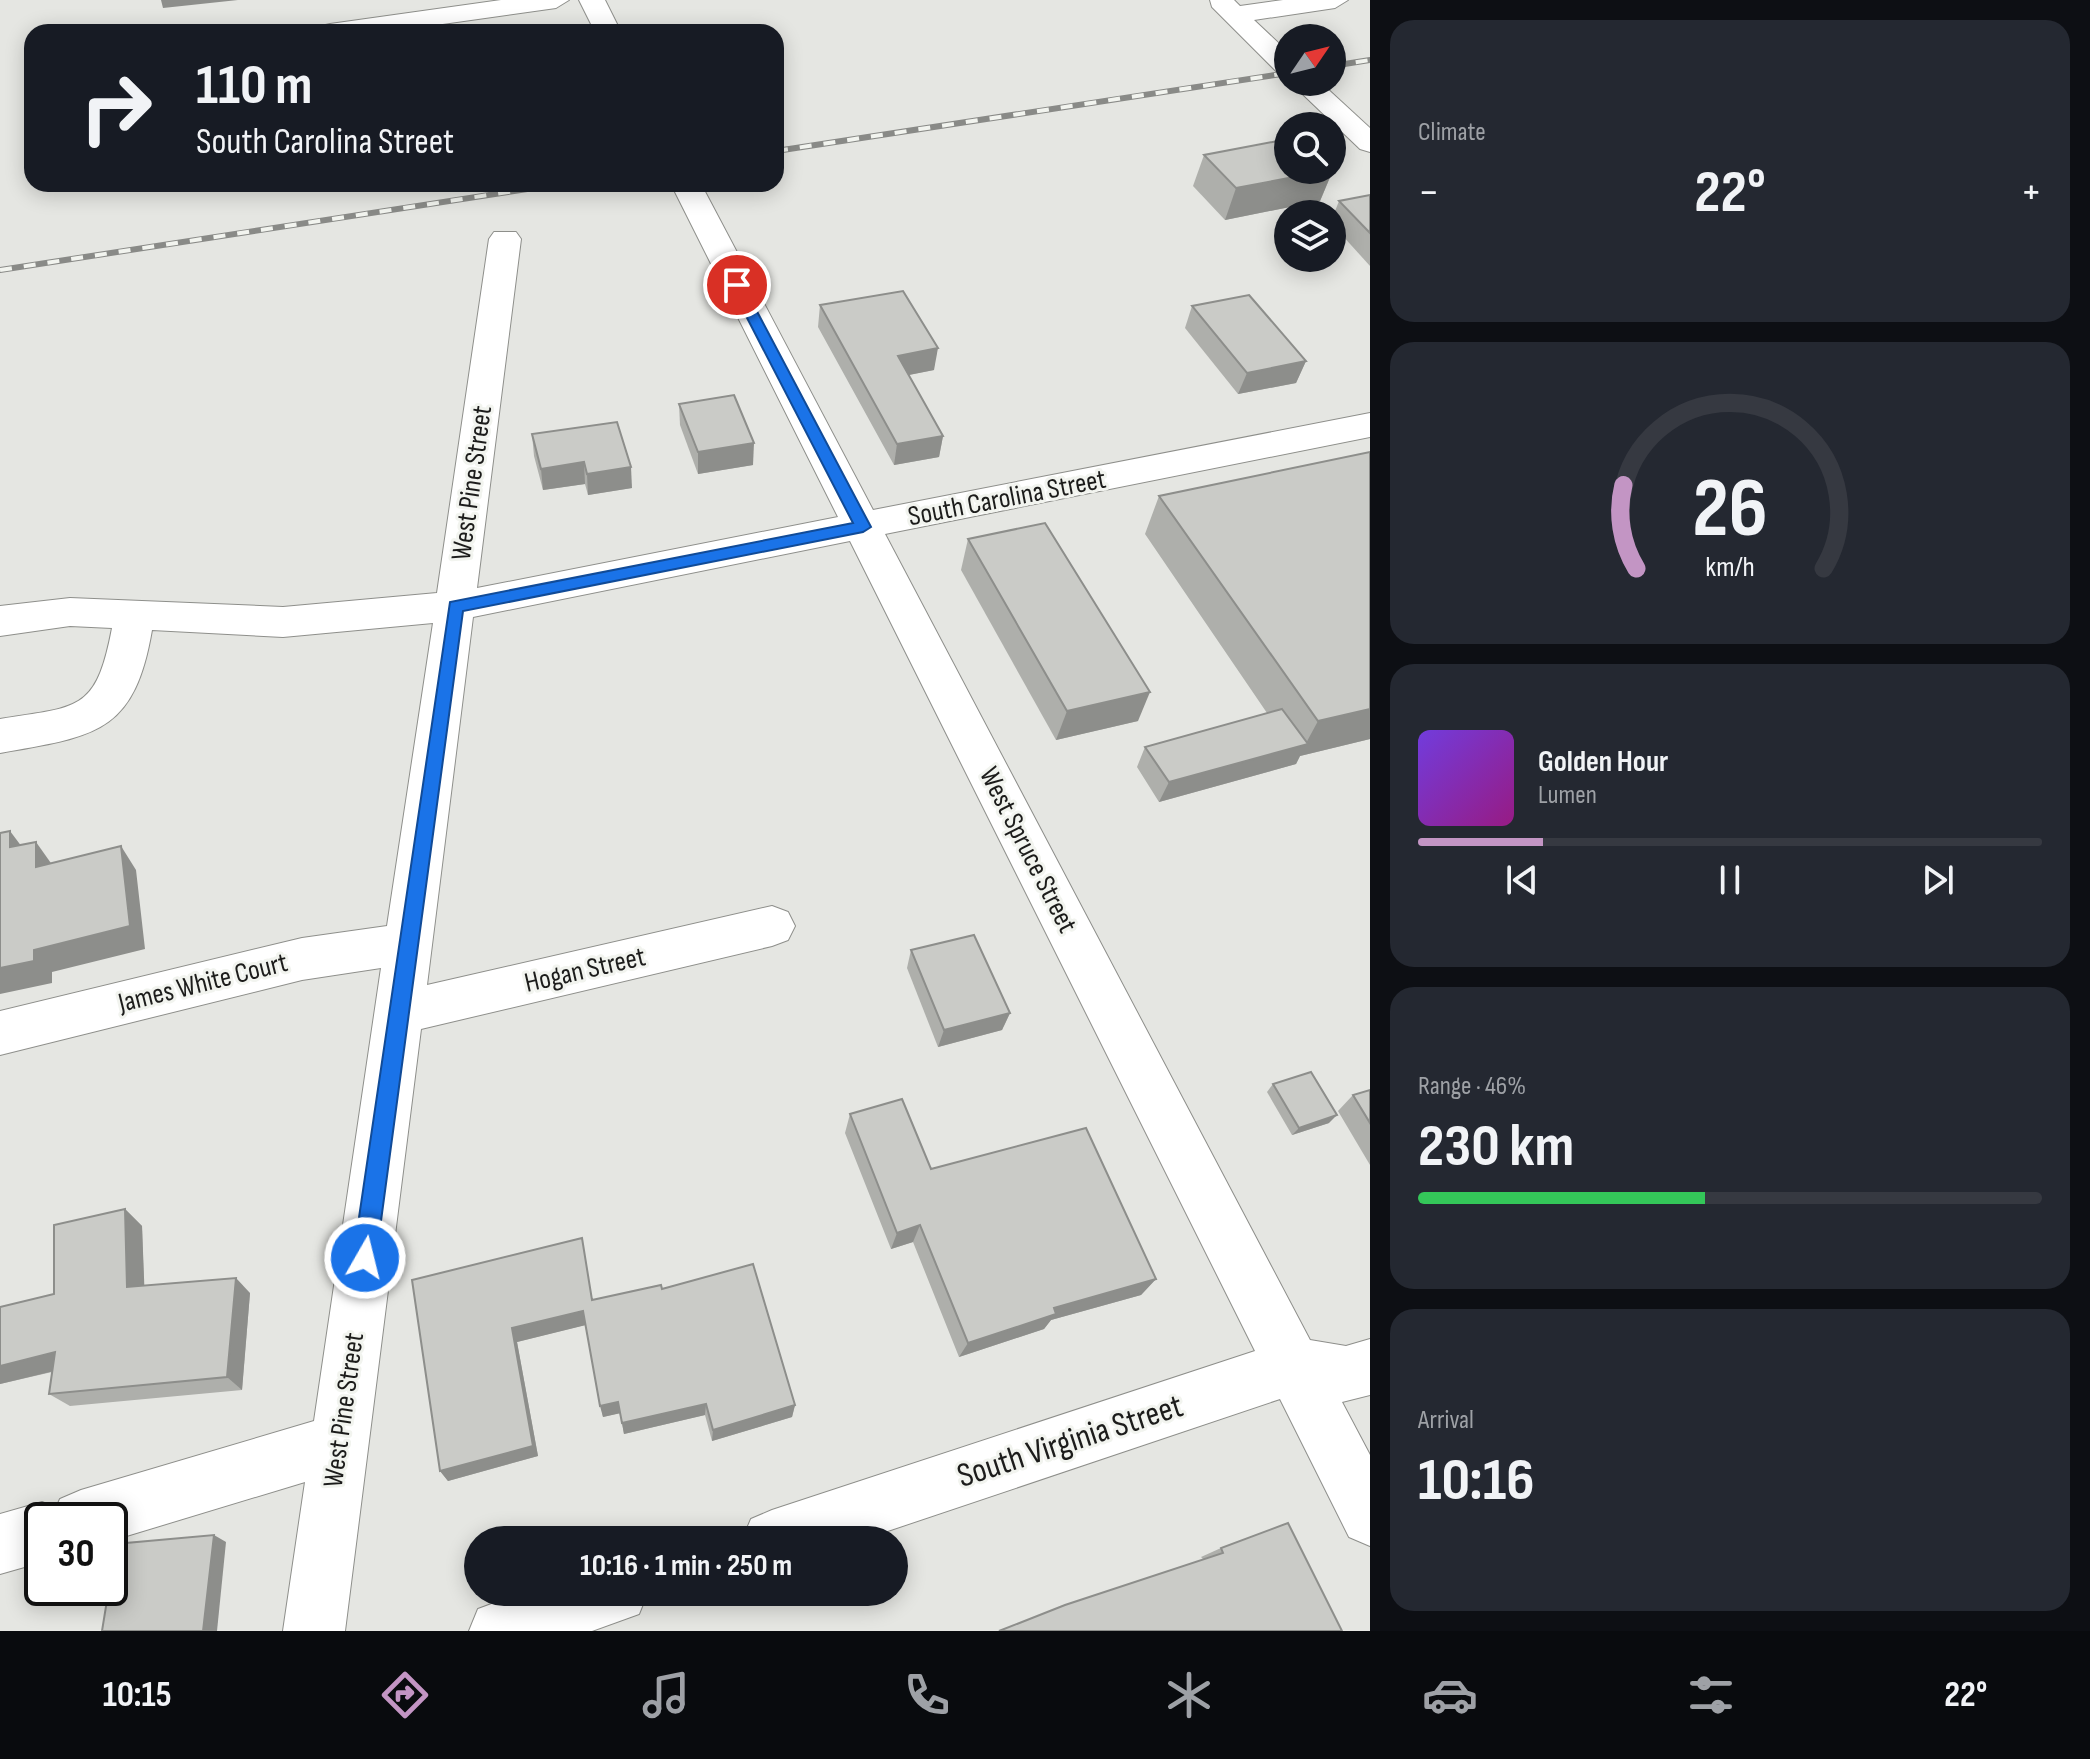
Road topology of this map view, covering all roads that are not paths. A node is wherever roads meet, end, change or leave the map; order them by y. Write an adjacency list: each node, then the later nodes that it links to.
1 (556, 0): 5 (street)
2 (592, 0): 6 (street)
3 (1335, 0): 4 (street)
4 (1226, 8): 7 (street)
5 (386, 24)
6 (604, 24)
7 (1274, 54)
8 (1319, 96): 9 (street)
9 (1370, 143)
10 (690, 192): 13 (street, West Spruce Street)
11 (505, 239): 14 (street, West Pine Street)
12 (1370, 425): 13 (street, South Carolina Street)
13 (863, 527): 14 (street, South Carolina Street); 22 (street, West Spruce Street)
14 (456, 606): 15 (street, South Carolina Street); 19 (street, West Pine Street)
15 (135, 615): 16 (street, South Carolina Street); 17 (street)
16 (0, 621)
17 (0, 736)
18 (772, 926): 20 (street, Hogan Street)
19 (407, 944): 20 (street, West Pine Street); 21 (street, James White Court)
20 (398, 1013): 24 (street, West Pine Street)
21 (0, 1033)
22 (1294, 1366): 23 (street, South Virginia Street); 26 (street, West Spruce Street); 27 (street, South Virginia Street)
23 (1370, 1367)
24 (340, 1442): 25 (street); 31 (street, West Pine Street)
25 (128, 1506)
26 (1370, 1516)
27 (814, 1526)
28 (24, 1537): 29 (street)
29 (0, 1544)
30 (575, 1606): 32 (street)
31 (314, 1631)
32 (500, 1631)

